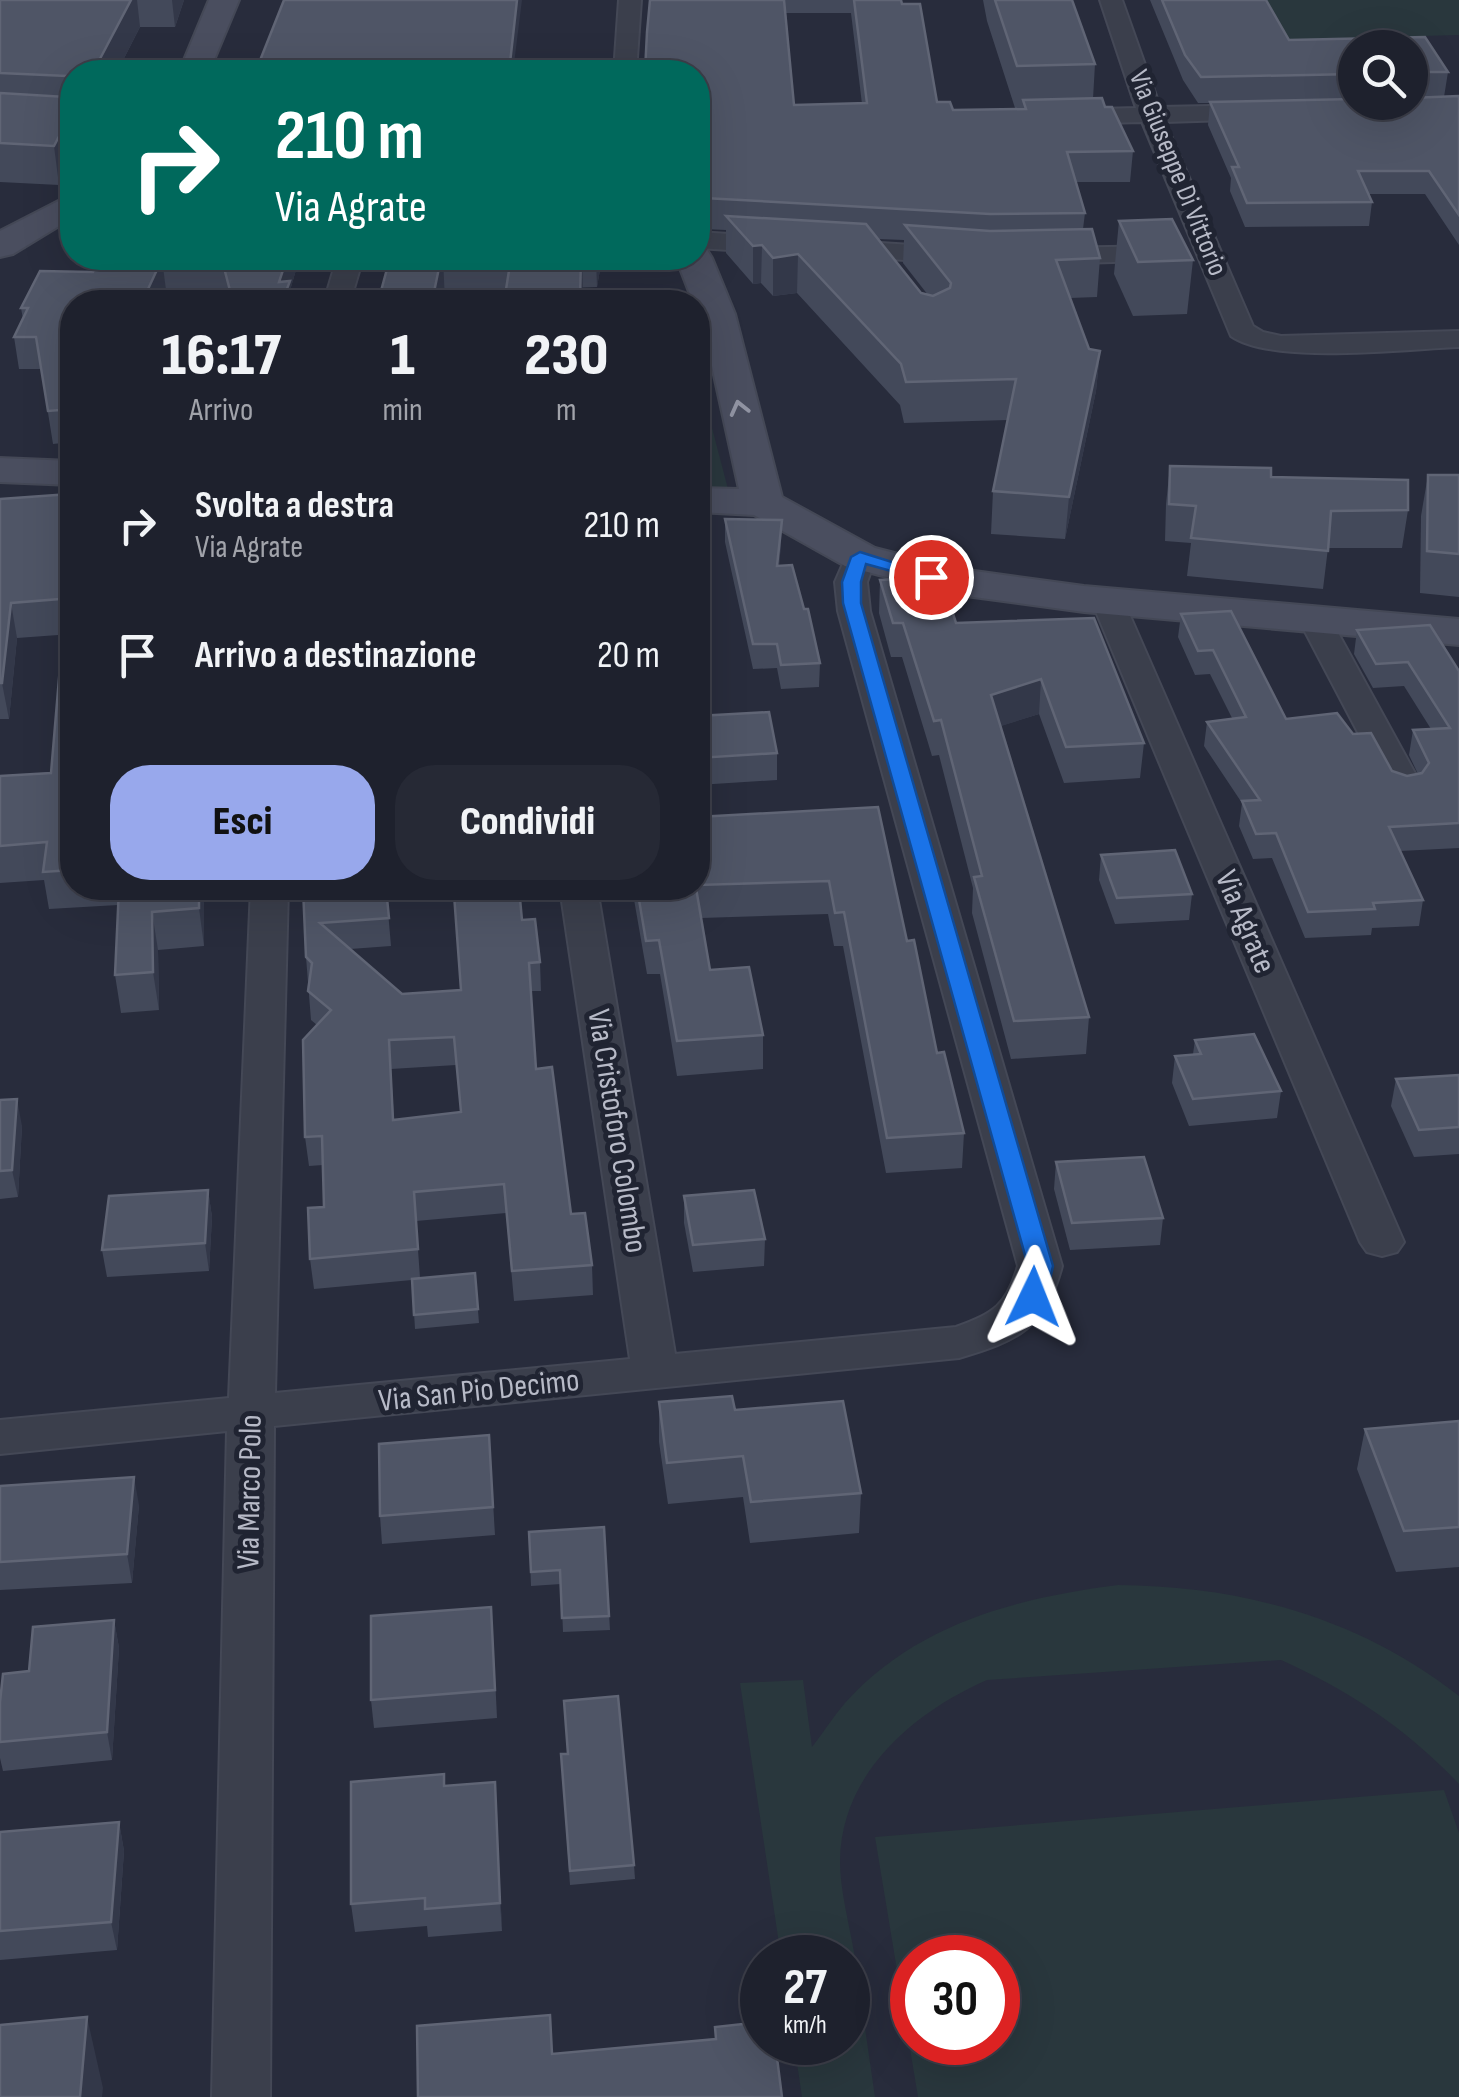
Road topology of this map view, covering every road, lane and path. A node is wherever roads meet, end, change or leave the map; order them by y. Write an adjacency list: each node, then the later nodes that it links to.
1 (224, 0): 4 (street)
2 (630, 0): 5 (street)
3 (1111, 0): 7 (street, Via Giuseppe Di Vittorio)
4 (199, 60)
5 (626, 60)
6 (1286, 111): 7 (street)
7 (1150, 114): 8 (street); 13 (street, Via Giuseppe Di Vittorio)
8 (1032, 118)
9 (60, 211): 11 (street)
10 (710, 241): 12 (street)
11 (0, 246)
12 (875, 250): 15 (street); 16 (street)
13 (1210, 254): 14 (street); 18 (street, Via Giuseppe Di Vittorio)
14 (1025, 257)
15 (988, 258)
16 (898, 280)
17 (710, 299): 22 (street, one-way to 17)
18 (1459, 339)
19 (0, 470): 20 (street)
20 (60, 473)
21 (710, 501): 22 (street)
22 (763, 503): 23 (street)
23 (860, 557): 24 (street); 31 (street, Via San Pio Decimo)
24 (1108, 602): 25 (street); 30 (street, Via Agrate)
25 (1314, 620): 26 (street); 27 (street)
26 (1459, 632)
27 (1404, 786)
28 (270, 900): 32 (street, Via Marco Polo)
29 (580, 900): 31 (street, Via Cristoforo Colombo)
30 (1382, 1242)
31 (655, 1374): 32 (street, Via San Pio Decimo)
32 (252, 1414): 33 (street, Via San Pio Decimo); 34 (street, Via Marco Polo)
33 (0, 1437)
34 (241, 2097)

